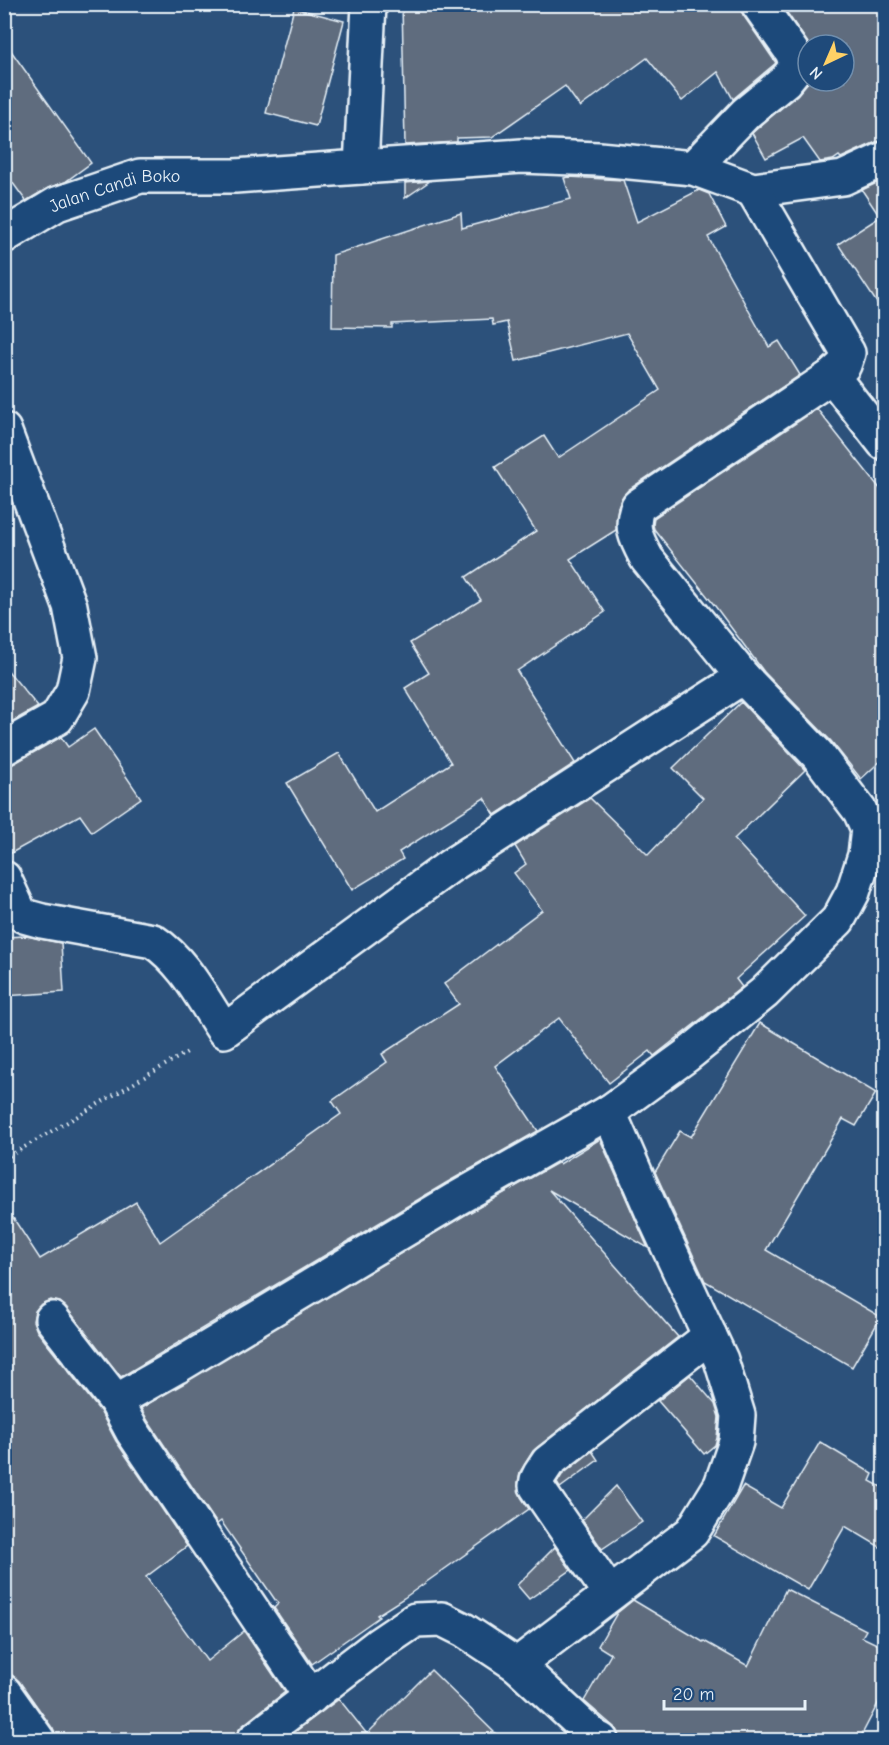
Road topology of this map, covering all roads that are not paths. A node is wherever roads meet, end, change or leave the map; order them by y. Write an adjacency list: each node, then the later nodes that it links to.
1 (369, 4): 4 (street)
2 (758, 4): 5 (street)
3 (885, 159): 6 (street)
4 (361, 167): 5 (street, Jalan Candi Boko); 7 (street, Jalan Candi Boko)
5 (693, 168): 6 (street, Jalan Candi Boko)
6 (753, 190): 8 (street)
7 (8, 227)
8 (832, 376): 10 (street); 11 (street)
9 (4, 430): 12 (street)
10 (885, 444)
11 (743, 677): 13 (street); 14 (street)
12 (4, 748)
13 (4, 878)
14 (609, 1112): 16 (street); 17 (street)
15 (52, 1319): 17 (street)
16 (710, 1336): 18 (street); 18 (street)
17 (116, 1401): 21 (street)
18 (610, 1594): 19 (street)
19 (516, 1665): 21 (street); 24 (street)
20 (4, 1692): 22 (street)
21 (312, 1696): 23 (street)
22 (38, 1740)
23 (254, 1740)
24 (601, 1740)

